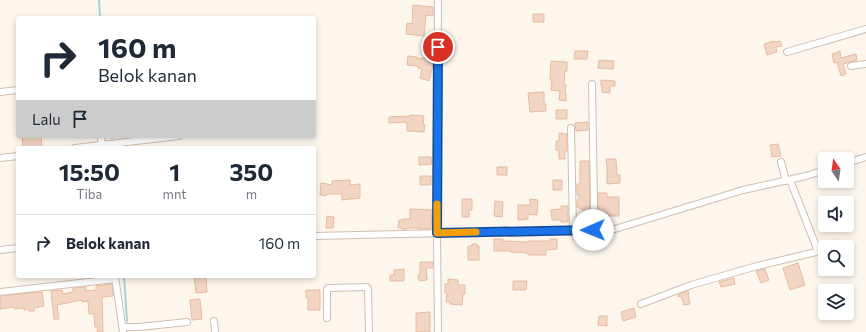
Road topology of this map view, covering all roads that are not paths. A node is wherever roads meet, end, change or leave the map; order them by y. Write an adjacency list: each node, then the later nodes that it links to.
1 (438, 0): 21 (street)
2 (866, 29): 3 (street)
3 (786, 52)
4 (866, 64): 5 (street)
5 (851, 66)
6 (592, 84): 20 (street)
7 (16, 90): 8 (street)
8 (0, 92)
9 (572, 128): 19 (street)
10 (164, 138): 11 (street)
11 (102, 146)
12 (16, 156): 14 (street)
13 (866, 157): 15 (street)
14 (0, 158)
15 (854, 161)
16 (781, 162): 18 (street)
17 (818, 172): 18 (street)
18 (788, 180): 20 (street); 28 (street)
19 (573, 230): 20 (street); 21 (street)
20 (593, 230)
21 (437, 233): 22 (street); 35 (street)
22 (316, 236)
23 (16, 248): 24 (street)
24 (0, 250)
25 (107, 278): 27 (street)
26 (115, 278): 32 (street)
27 (0, 292)
28 (641, 304)
29 (327, 318): 34 (street)
30 (214, 321): 33 (street)
31 (187, 322): 32 (street)
32 (122, 329)
33 (216, 332)
34 (369, 332)
35 (438, 332)

